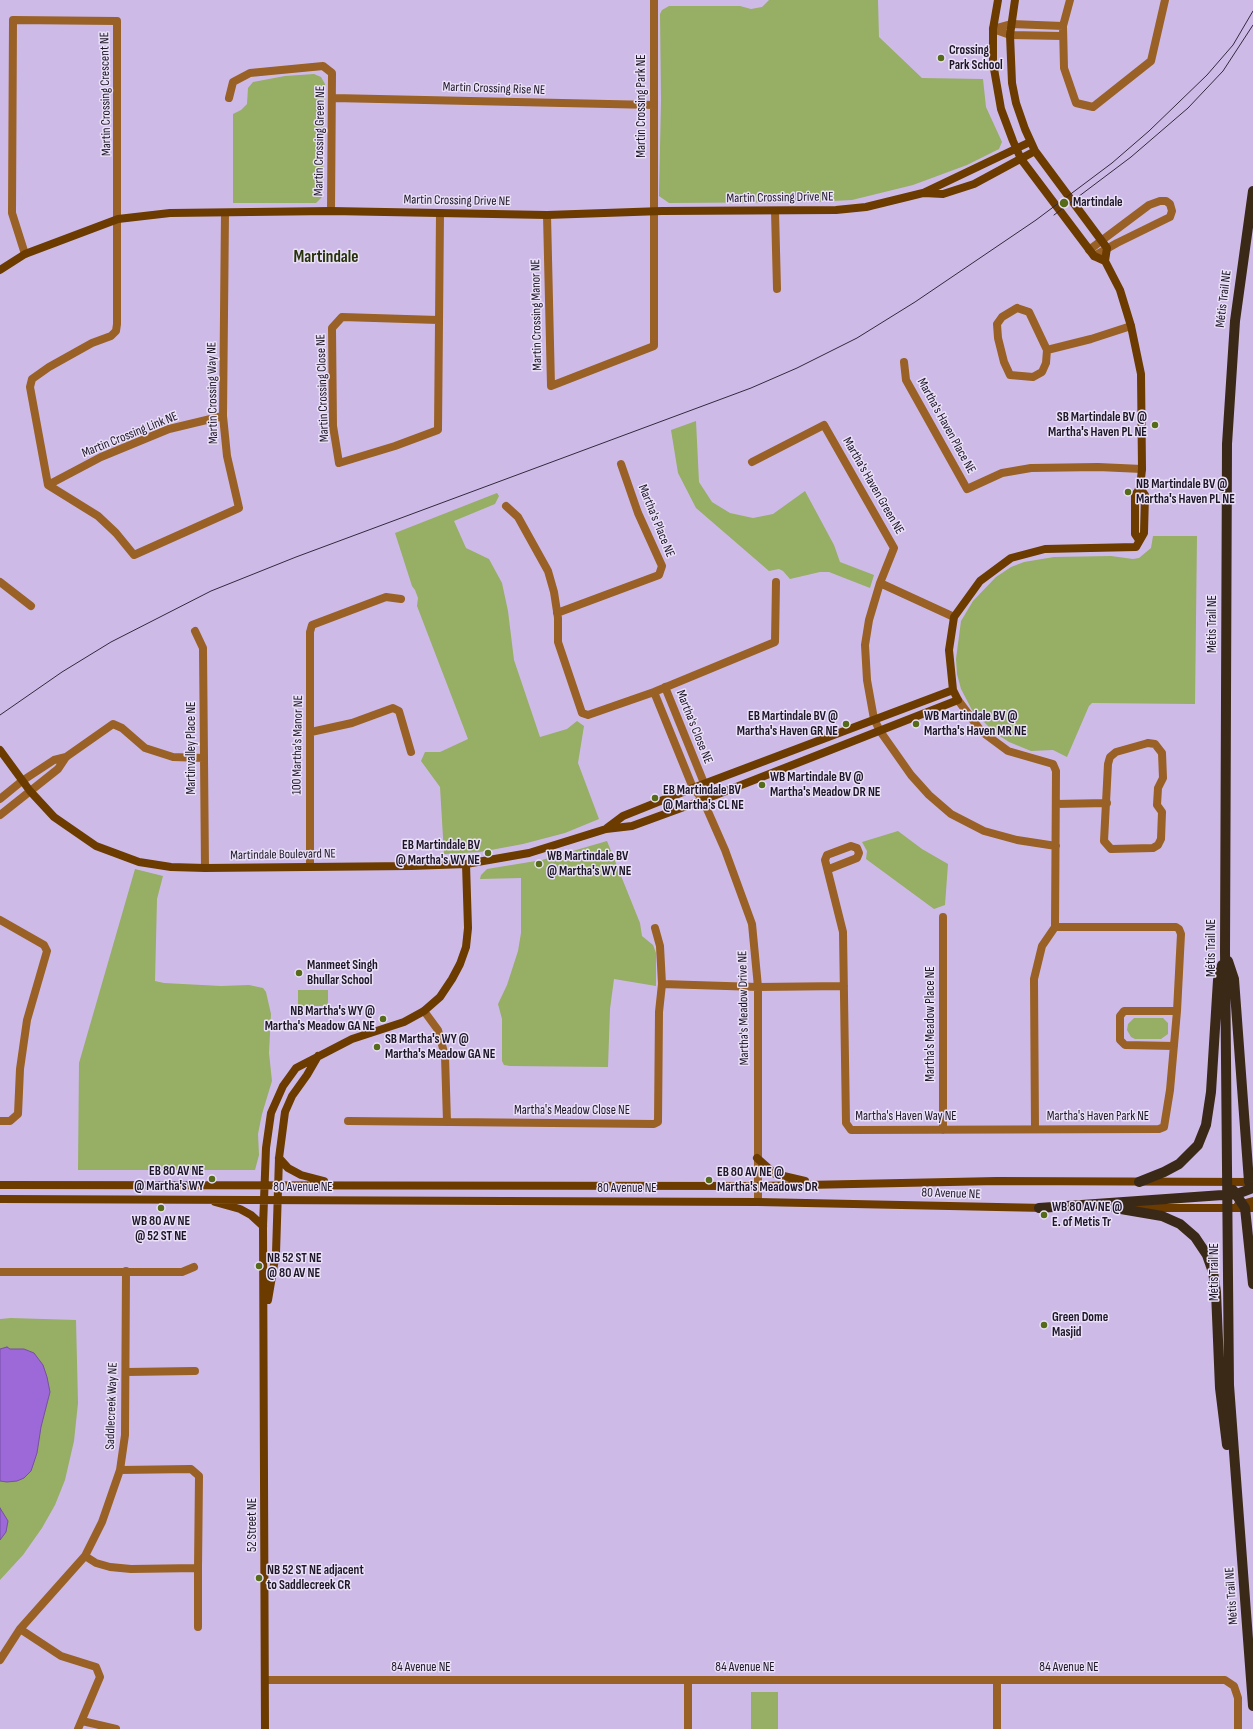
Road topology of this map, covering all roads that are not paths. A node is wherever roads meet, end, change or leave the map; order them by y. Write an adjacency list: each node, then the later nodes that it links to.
1 (654, 0): 13 (street, Martin Crossing Park NE)
2 (998, 0): 8 (street)
3 (1015, 0): 6 (street)
4 (1070, 0): 7 (street)
5 (1165, 0): 10 (street)
6 (1010, 24): 7 (street); 8 (street); 9 (street)
7 (1063, 26): 10 (street)
8 (993, 30): 9 (street); 15 (street)
9 (1010, 35): 10 (street); 14 (street)
10 (1062, 36)
11 (229, 98): 12 (street, Martin Crossing Green NE)
12 (333, 98): 13 (street, Martin Crossing Rise NE); 20 (street, Martin Crossing Green NE)
13 (654, 105): 22 (street, Martin Crossing Park NE)
14 (1030, 142): 15 (street, Martin Crossing Drive NE); 16 (street)
15 (1016, 149): 17 (street); 19 (street, Martin Crossing Drive NE)
16 (1036, 151): 17 (street, Martin Crossing Drive NE); 27 (street)
17 (1021, 159): 19 (street, Martin Crossing Drive NE); 29 (street)
18 (1253, 191): 82 (main road, Métis Trail NE)
19 (923, 193): 21 (street, Martin Crossing Drive NE)
20 (331, 211): 23 (street, Martin Crossing Drive NE); 24 (street, Martin Crossing Drive NE)
21 (775, 211): 22 (street, Martin Crossing Drive NE); 33 (street)
22 (653, 212): 25 (street, Martin Crossing Drive NE); 25 (street, Martin Crossing Manor NE)
23 (225, 213): 26 (street, Martin Crossing Drive NE); 38 (street, Martin Crossing Way NE)
24 (440, 214): 25 (street, Martin Crossing Drive NE); 34 (street, Martin Crossing Close NE)
25 (547, 215)
26 (118, 219): 30 (street, Martin Crossing Drive NE); 30 (street, Martin Crossing Crescent NE); 42 (street)
27 (1102, 241): 28 (street); 28 (street); 29 (street)
28 (1108, 248): 29 (street); 31 (street)
29 (1092, 253): 31 (street)
30 (25, 254): 32 (street, Martin Crossing Drive NE)
31 (1105, 261): 35 (street)
32 (0, 270)
33 (777, 288)
34 (438, 320): 34 (street, Martin Crossing Close NE)
35 (1131, 326): 36 (street); 41 (street)
36 (1047, 350): 36 (street)
37 (904, 362): 41 (street, Martha's Haven Place NE)
38 (223, 416): 42 (street, Martin Crossing Link NE); 42 (street, Martin Crossing Way NE)
39 (752, 462): 46 (street, Martha's Haven Green NE)
40 (621, 464): 49 (street, Martha's Place NE)
41 (1142, 469): 50 (street)
42 (48, 485)
43 (506, 506): 49 (street)
44 (0, 582): 48 (street)
45 (776, 582): 52 (street, Martha's Close NE)
46 (880, 583): 50 (street); 56 (street, Martha's Haven Green NE)
47 (401, 599): 58 (street, 100 Martha's Manor NE)
48 (31, 606)
49 (557, 613): 54 (street, Martha's Close NE)
50 (954, 617): 53 (street)
51 (195, 631): 62 (street, Martinvalley Place NE)
52 (665, 687): 54 (street, Martha's Close NE); 64 (street, Martha's Close NE)
53 (953, 690): 55 (street); 56 (street, Martindale Boulevard NE)
54 (654, 692): 65 (street, Martha's Close NE)
55 (958, 700): 57 (street, Martindale Boulevard NE); 70 (street)
56 (874, 719): 57 (street, Martha's Haven Green NE); 64 (street, Martindale Boulevard NE)
57 (880, 731): 68 (street, Martindale Boulevard NE); 73 (street, Martha's Haven Green NE)
58 (311, 732): 60 (street); 75 (street, 100 Martha's Manor NE)
59 (0, 750): 63 (street, Martindale Boulevard NE)
60 (411, 752)
61 (66, 757): 62 (street); 63 (street); 66 (street)
62 (204, 758): 76 (street, Martinvalley Place NE)
63 (22, 781): 66 (street, Martindale Boulevard NE); 67 (street)
64 (704, 783): 65 (street, Martindale Boulevard NE); 68 (street, Martha's Close NE)
65 (693, 788): 68 (street, Martha's Close NE); 72 (street, Martindale Boulevard NE)
66 (30, 791): 71 (street); 76 (street, Martindale Boulevard NE)
67 (0, 799)
68 (703, 800): 72 (street, Martindale Boulevard NE); 85 (street, Martha's Meadow Drive NE)
69 (1107, 803): 69 (street); 70 (street)
70 (1056, 804): 73 (street)
71 (0, 815)
72 (606, 829): 74 (street, Martindale Boulevard NE)
73 (1056, 846): 80 (street)
74 (466, 864): 75 (street, Martindale Boulevard NE); 86 (street, 52 Street NE)
75 (310, 866): 76 (street, Martindale Boulevard NE)
76 (205, 868)
77 (829, 869): 84 (street)
78 (943, 917): 94 (street, Martha's Meadow Place NE)
79 (0, 920): 90 (street)
80 (1055, 927): 87 (street, Martha's Haven Park NE); 93 (street, Martha's Haven Park NE)
81 (654, 928): 83 (street)
82 (1225, 951): 97 (main road); 98 (main road, Métis Trail NE); 104 (main road)
83 (662, 984): 85 (street); 92 (street, Martha's Meadow Close NE)
84 (844, 986): 85 (street); 94 (street, Martha's Haven Way NE)
85 (758, 987): 96 (street, Martha's Meadow Drive NE)
86 (424, 1011): 89 (street, 52 Street NE); 92 (street)
87 (1177, 1011): 88 (street, Martha's Haven Park NE); 88 (street)
88 (1174, 1046): 93 (street, Martha's Haven Park NE)
89 (318, 1056): 95 (street, 52 Street NE); 99 (street, 52 Street NE)
90 (0, 1121)
91 (348, 1121): 92 (street, Martha's Meadow Close NE)
92 (447, 1122)
93 (1035, 1129): 94 (street, Martha's Haven Way NE)
94 (944, 1130)
95 (279, 1158): 100 (street, 52 Street NE); 101 (street)
96 (757, 1158): 103 (street); 105 (street, Martha's Meadow Drive NE)
97 (1139, 1182): 98 (street, 80 Avenue NE); 103 (street, 80 Avenue NE)
98 (1227, 1182): 104 (street, 80 Avenue NE); 106 (main road)
99 (265, 1184): 100 (street, 80 Avenue NE); 102 (street, 80 Avenue NE); 109 (street, 52 Street NE)
100 (279, 1184): 101 (street, 80 Avenue NE); 110 (street, 52 Street NE)
101 (338, 1184): 105 (street, 80 Avenue NE)
102 (0, 1185)
103 (825, 1185): 105 (street, 80 Avenue NE)
104 (1252, 1185): 106 (main road)
105 (758, 1186): 111 (street, Martha's Meadow Drive NE)
106 (1232, 1194): 112 (main road); 113 (main road); 115 (main road, Métis Trail NE)
107 (0, 1199): 108 (street, 80 Avenue NE)
108 (206, 1199): 109 (street, 80 Avenue NE); 116 (street)
109 (264, 1199): 110 (street, 80 Avenue NE); 116 (street, 52 Street NE)
110 (279, 1200): 111 (street, 80 Avenue NE); 121 (street, 52 Street NE)
111 (758, 1202): 113 (street, 80 Avenue NE)
112 (1249, 1205): 115 (street, 80 Avenue NE); 120 (main road)
113 (1039, 1208): 114 (street, 80 Avenue NE)
114 (1115, 1208): 115 (street, 80 Avenue NE); 126 (main road)
115 (1228, 1208): 126 (main road, Métis Trail NE)
116 (263, 1226): 121 (street, 52 Street NE)
117 (194, 1267): 119 (street)
118 (0, 1272): 119 (street)
119 (126, 1272): 123 (street, Saddlecreek Way NE)
120 (1253, 1284)
121 (265, 1321): 131 (street, 52 Street NE)
122 (194, 1371): 123 (street)
123 (126, 1372): 124 (street, Saddlecreek Way NE)
124 (120, 1470): 125 (street, Saddlecreek Way NE); 127 (street)
125 (84, 1556): 127 (street); 129 (street, Saddlecreek Way NE)
126 (1243, 1565): 134 (main road, Métis Trail NE)
127 (198, 1568): 128 (street)
128 (198, 1627)
129 (20, 1629): 130 (street, Saddlecreek Way NE); 135 (street)
130 (0, 1660)
131 (265, 1680): 132 (street, 84 Avenue NE); 138 (street, 52 Street NE)
132 (688, 1680): 133 (street, 84 Avenue NE); 139 (street)
133 (997, 1680): 140 (street); 141 (street, 84 Avenue NE)
134 (1253, 1706)
135 (82, 1721): 136 (street); 137 (street)
136 (78, 1729)
137 (116, 1729)
138 (265, 1729)
139 (688, 1729)
140 (997, 1729)
141 (1238, 1729)

